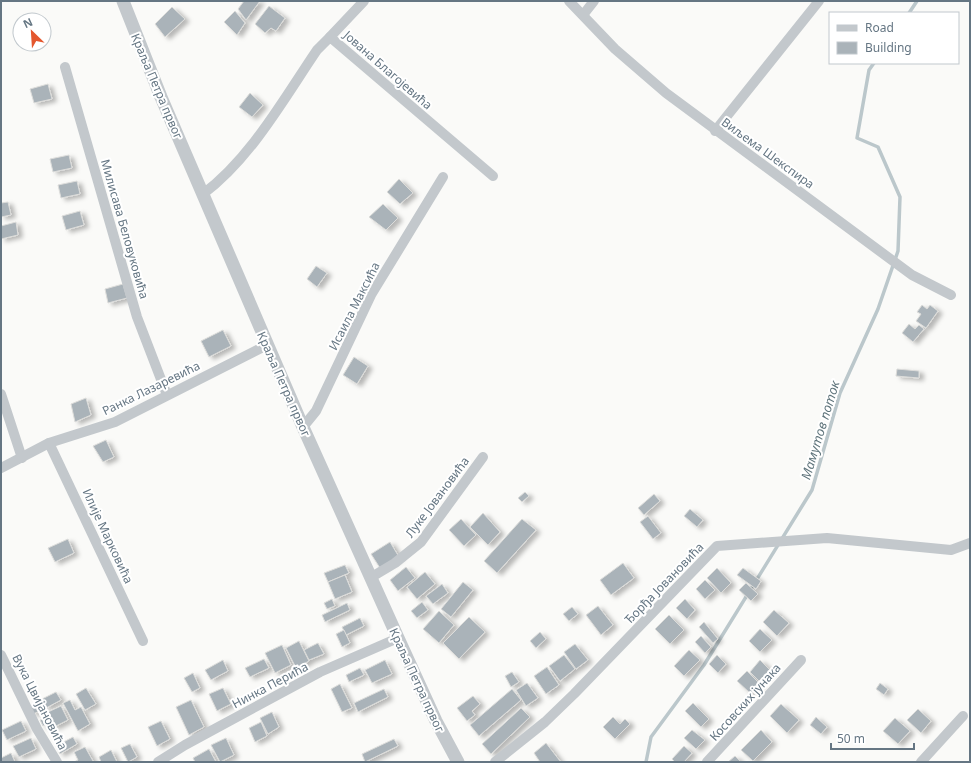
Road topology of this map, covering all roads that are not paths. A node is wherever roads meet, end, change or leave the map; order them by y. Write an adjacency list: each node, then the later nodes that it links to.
1 (123, 1): 12 (street, Краља Петра првог)
2 (364, 1): 7 (street)
3 (569, 1): 6 (street, Виљема Шекспира)
4 (594, 1): 6 (street)
5 (819, 1): 9 (street)
6 (583, 15): 9 (street, Виљема Шекспира)
7 (330, 37): 10 (street, Јована Благојевића); 12 (street, Јована Благојевића)
8 (65, 67): 16 (street, Милисава Беловуковића)
9 (715, 131): 13 (street, Виљема Шекспира)
10 (493, 176)
11 (443, 177): 17 (street, Исаила Максића)
12 (203, 194): 14 (street, Краља Петра првог)
13 (951, 295)
14 (267, 345): 16 (street, Ранка Лазаревића); 17 (street, Краља Петра првог)
15 (1, 394): 20 (street)
16 (167, 395): 18 (street, Ранка Лазаревића)
17 (303, 427): 23 (street, Краља Петра првог)
18 (50, 443): 20 (street, Ранка Лазаревића); 25 (street, Илије Марковића)
19 (483, 457): 23 (street, Луке Јовановића)
20 (22, 458): 21 (street, Ранка Лазаревића)
21 (1, 468)
22 (970, 543): 32 (street, Ђорђа Јовановића)
23 (370, 578): 24 (street, Краља Петра првог)
24 (398, 638): 30 (street, Нинка Перића); 31 (street, Краља Петра првог)
25 (144, 641)
26 (1, 655): 29 (street, Вука Цвијановића)
27 (801, 660): 33 (street, Косовских јунака)
28 (963, 716): 34 (street)
29 (57, 762)
30 (158, 762)
31 (458, 762)
32 (495, 762)
33 (707, 762)
34 (921, 762)

